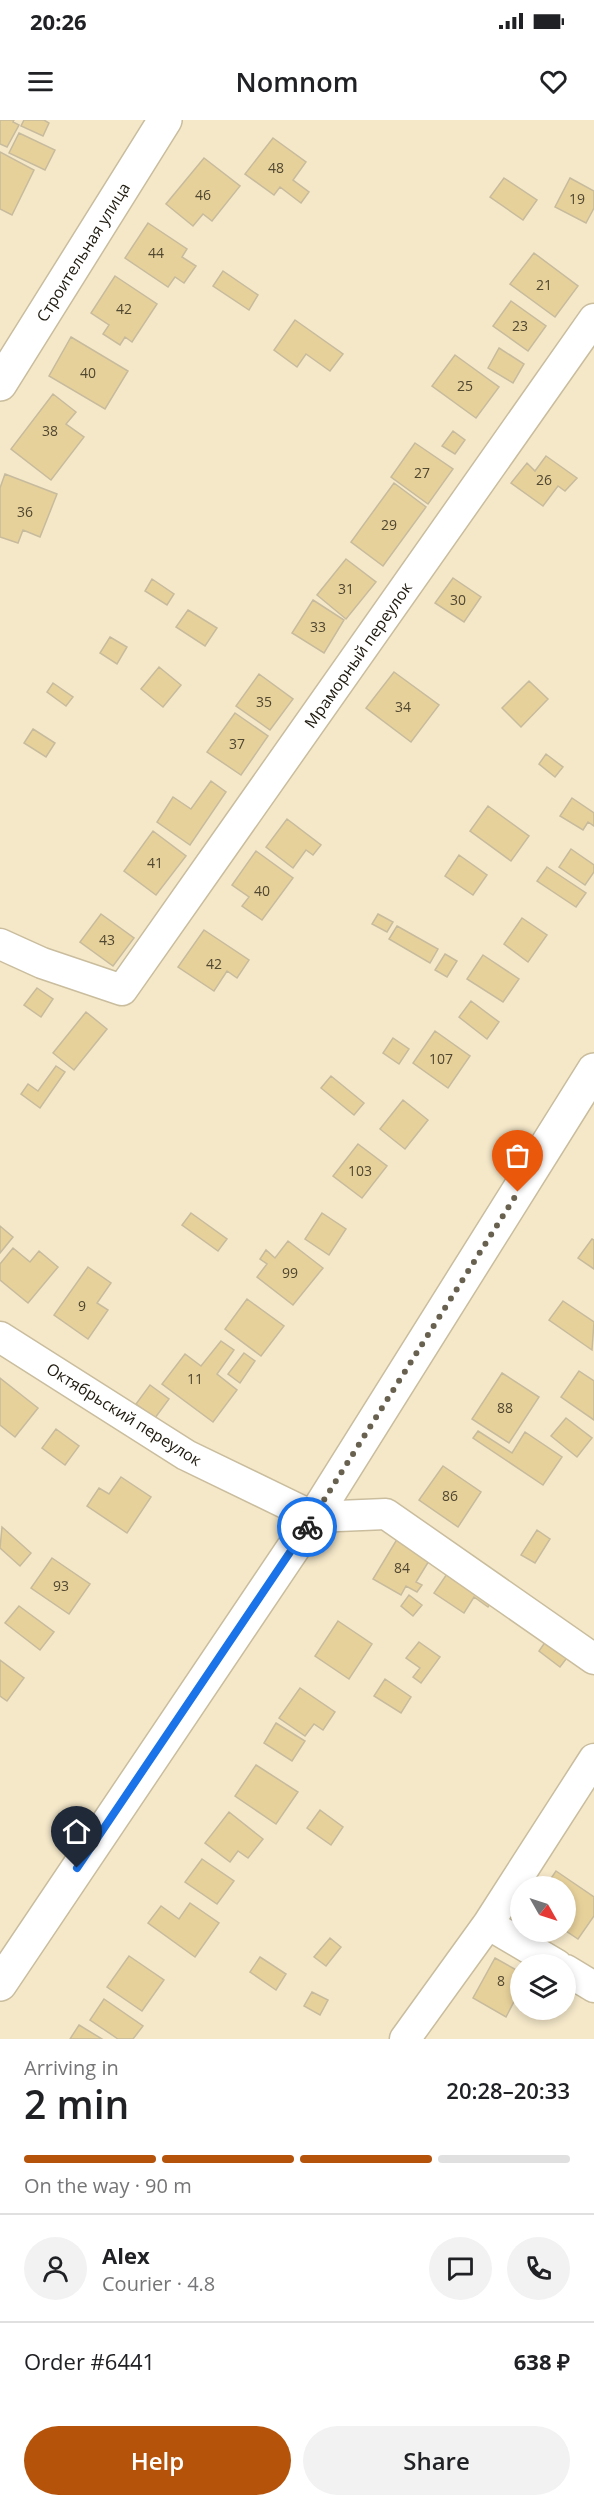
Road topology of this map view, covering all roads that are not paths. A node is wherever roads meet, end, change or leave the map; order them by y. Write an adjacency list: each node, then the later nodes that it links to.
1 (165, 120): 3 (street, Строительная улица)
2 (594, 320): 4 (street, Мраморный переулок)
3 (0, 384)
4 (0, 944)
5 (594, 1070): 7 (street)
6 (0, 1337): 7 (street, Октябрьский переулок)
7 (314, 1517): 8 (street, Октябрьский переулок); 13 (street)
8 (594, 1659)
9 (594, 1759): 10 (street)
10 (488, 1924): 11 (street); 15 (street)
11 (538, 1954)
12 (576, 1976): 14 (street)
13 (0, 1984)
14 (594, 1987)
15 (405, 2039)

